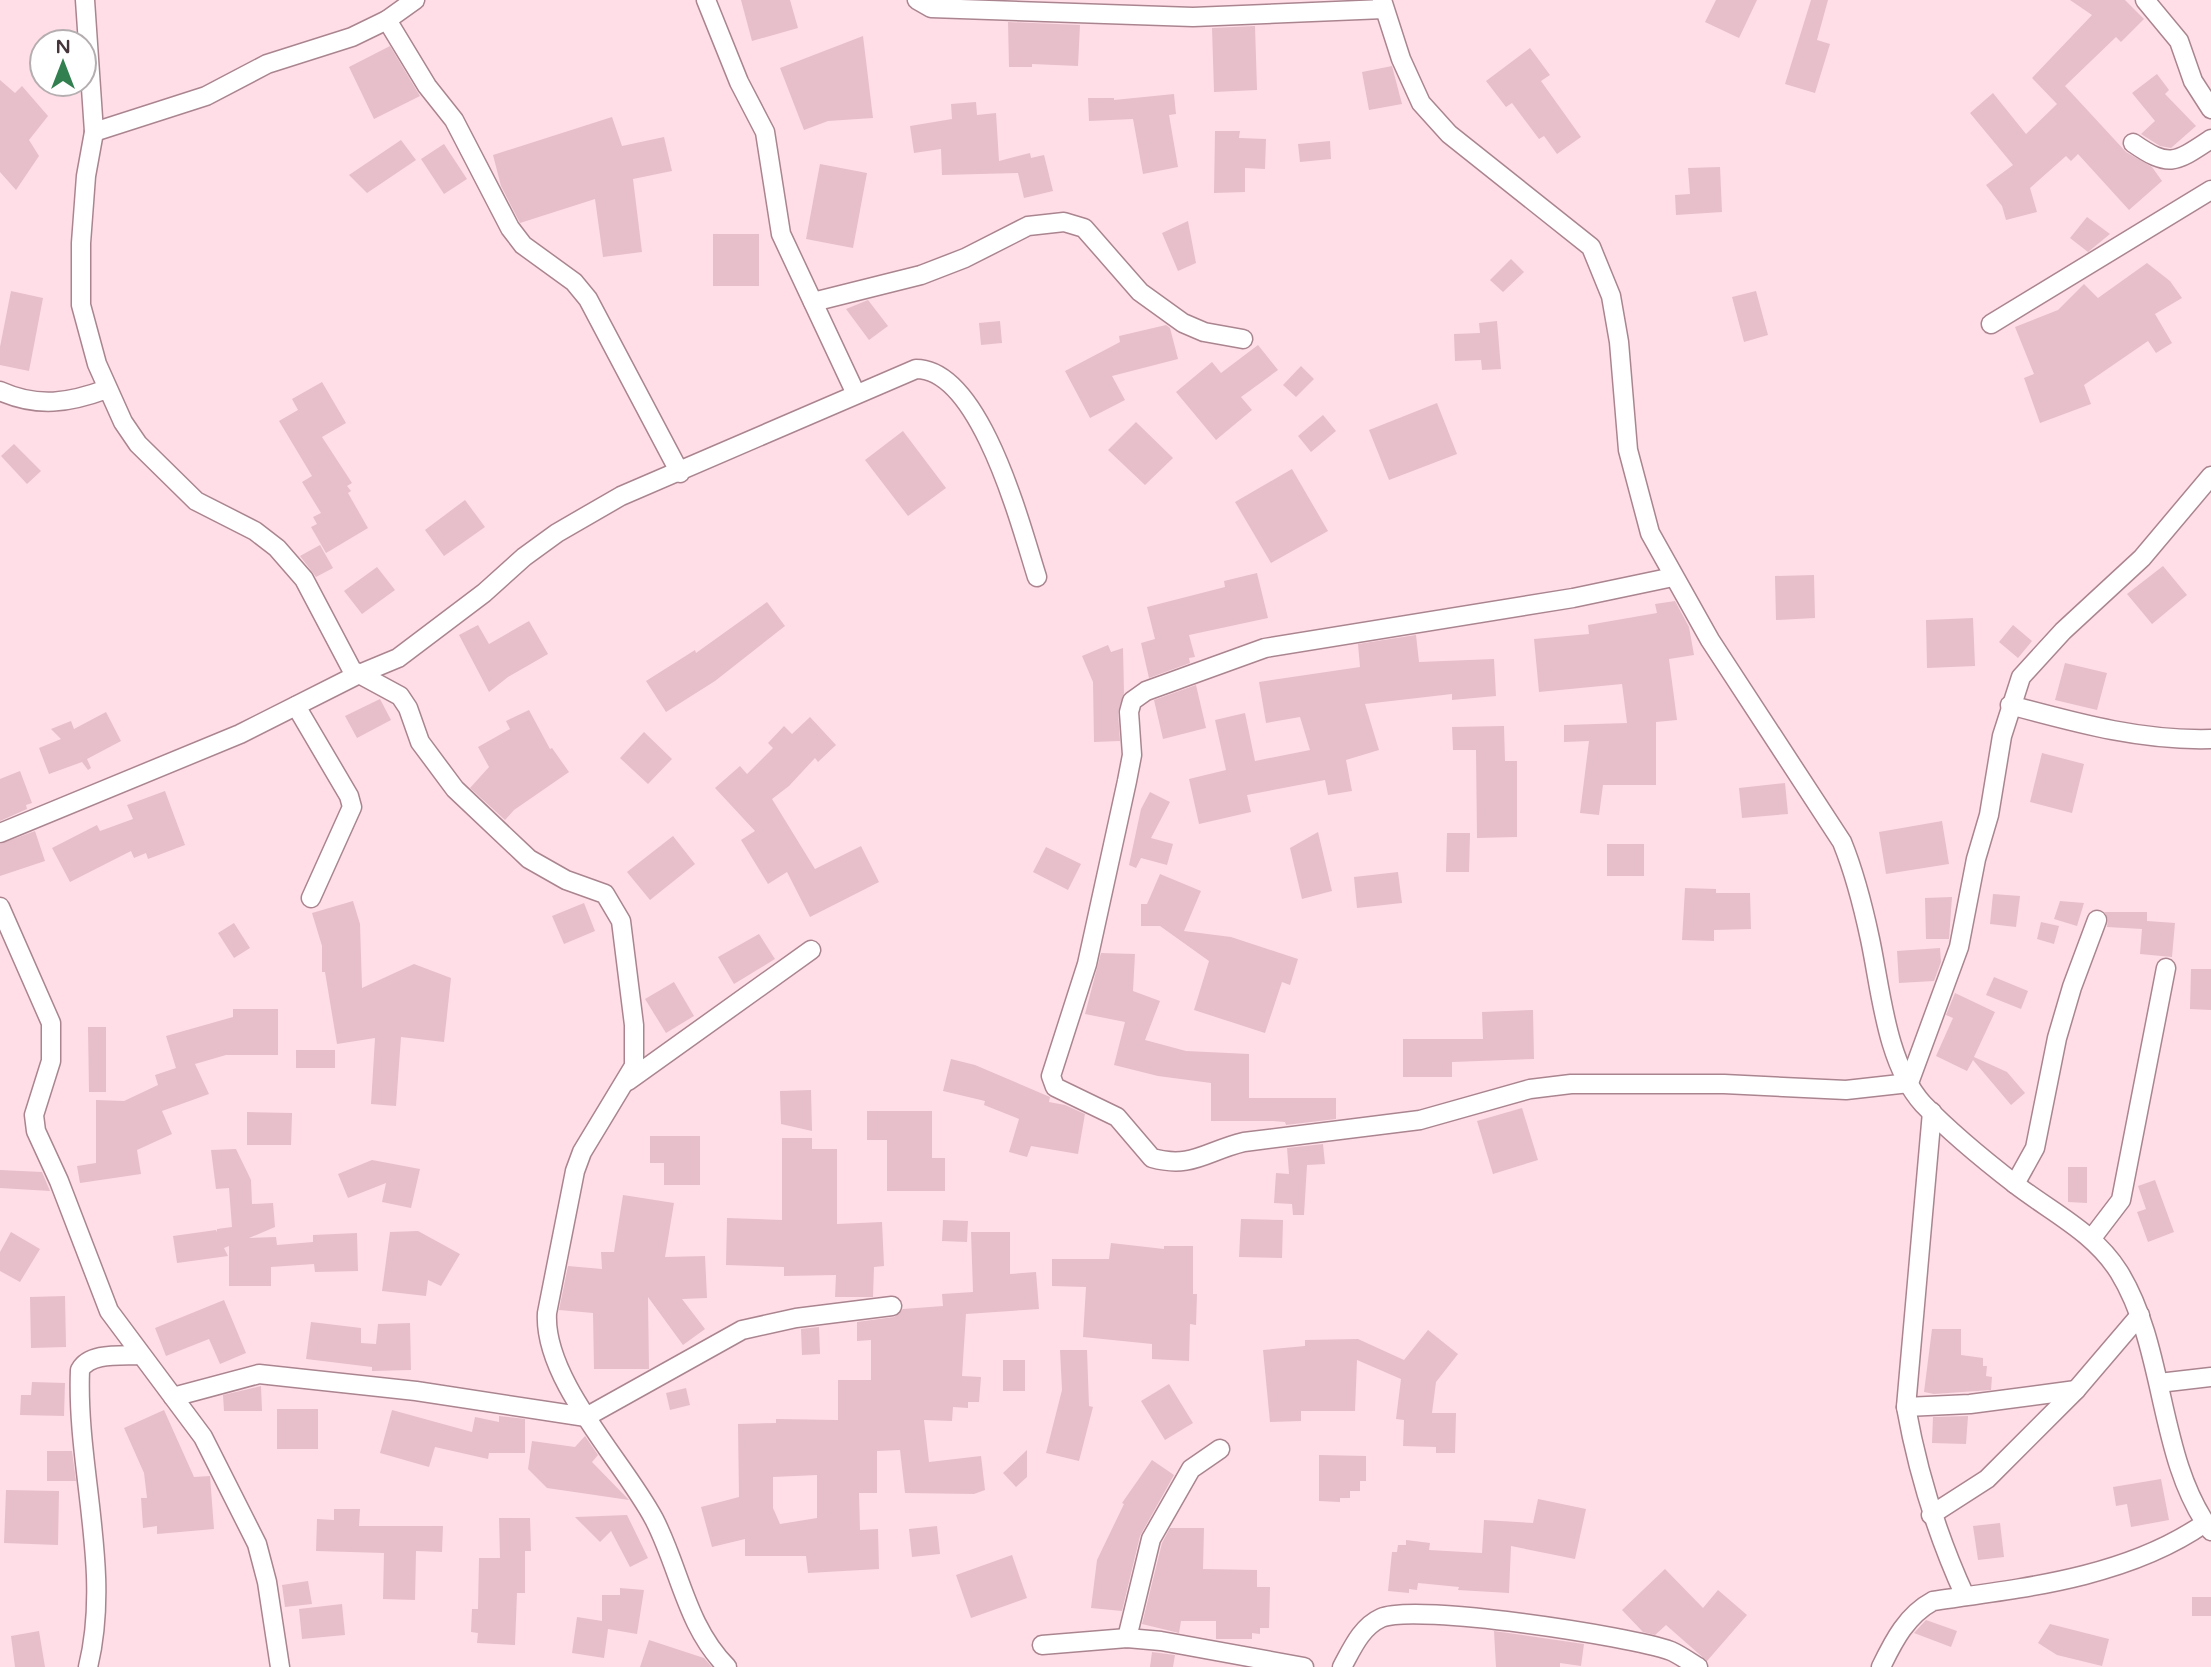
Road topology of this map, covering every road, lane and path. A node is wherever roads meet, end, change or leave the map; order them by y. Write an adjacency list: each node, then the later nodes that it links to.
1 (85, 0): 9 (street)
2 (415, 0): 7 (street)
3 (706, 0): 13 (street)
4 (917, 0): 6 (street)
5 (2144, 0): 8 (street)
6 (1383, 4): 22 (street)
7 (387, 20): 9 (street); 19 (street)
8 (2211, 109)
9 (94, 132): 16 (street)
10 (2211, 139): 11 (street)
11 (2133, 143)
12 (2211, 190): 14 (street)
13 (813, 302): 15 (street); 18 (street)
14 (1991, 324)
15 (1242, 339)
16 (107, 389): 17 (street); 23 (street)
17 (0, 391)
18 (856, 394): 19 (street); 21 (street)
19 (680, 473): 23 (street)
20 (2211, 476): 25 (street)
21 (1037, 577)
22 (1673, 577): 34 (street); 34 (street)
23 (357, 675): 24 (street); 33 (street)
24 (296, 705): 27 (street); 28 (street)
25 (2010, 705): 26 (street); 34 (street)
26 (2211, 739)
27 (0, 833)
28 (311, 898)
29 (0, 907): 40 (street)
30 (2097, 920): 36 (street)
31 (811, 950): 33 (street)
32 (2166, 968): 37 (street)
33 (626, 1083): 46 (street)
34 (1909, 1083): 35 (street)
35 (1932, 1112): 36 (street); 45 (street)
36 (2015, 1184): 37 (street)
37 (2092, 1238): 39 (street)
38 (892, 1306): 46 (street)
39 (2140, 1315): 42 (street); 43 (street)
40 (140, 1355): 44 (street); 53 (street)
41 (2211, 1377): 42 (street)
42 (2159, 1383): 49 (street)
43 (2077, 1390): 45 (street); 48 (street)
44 (173, 1397): 46 (street); 54 (street)
45 (1906, 1407): 48 (street)
46 (586, 1417): 55 (street)
47 (1220, 1449): 51 (street)
48 (1931, 1515): 50 (street)
49 (2208, 1527): 50 (street)
50 (1965, 1596): 59 (street)
51 (1127, 1638): 52 (street); 56 (street)
52 (1042, 1645)
53 (88, 1667)
54 (280, 1667)
55 (727, 1667)
56 (1304, 1667)
57 (1342, 1667): 58 (street)
58 (1699, 1667)
59 (1881, 1667)

